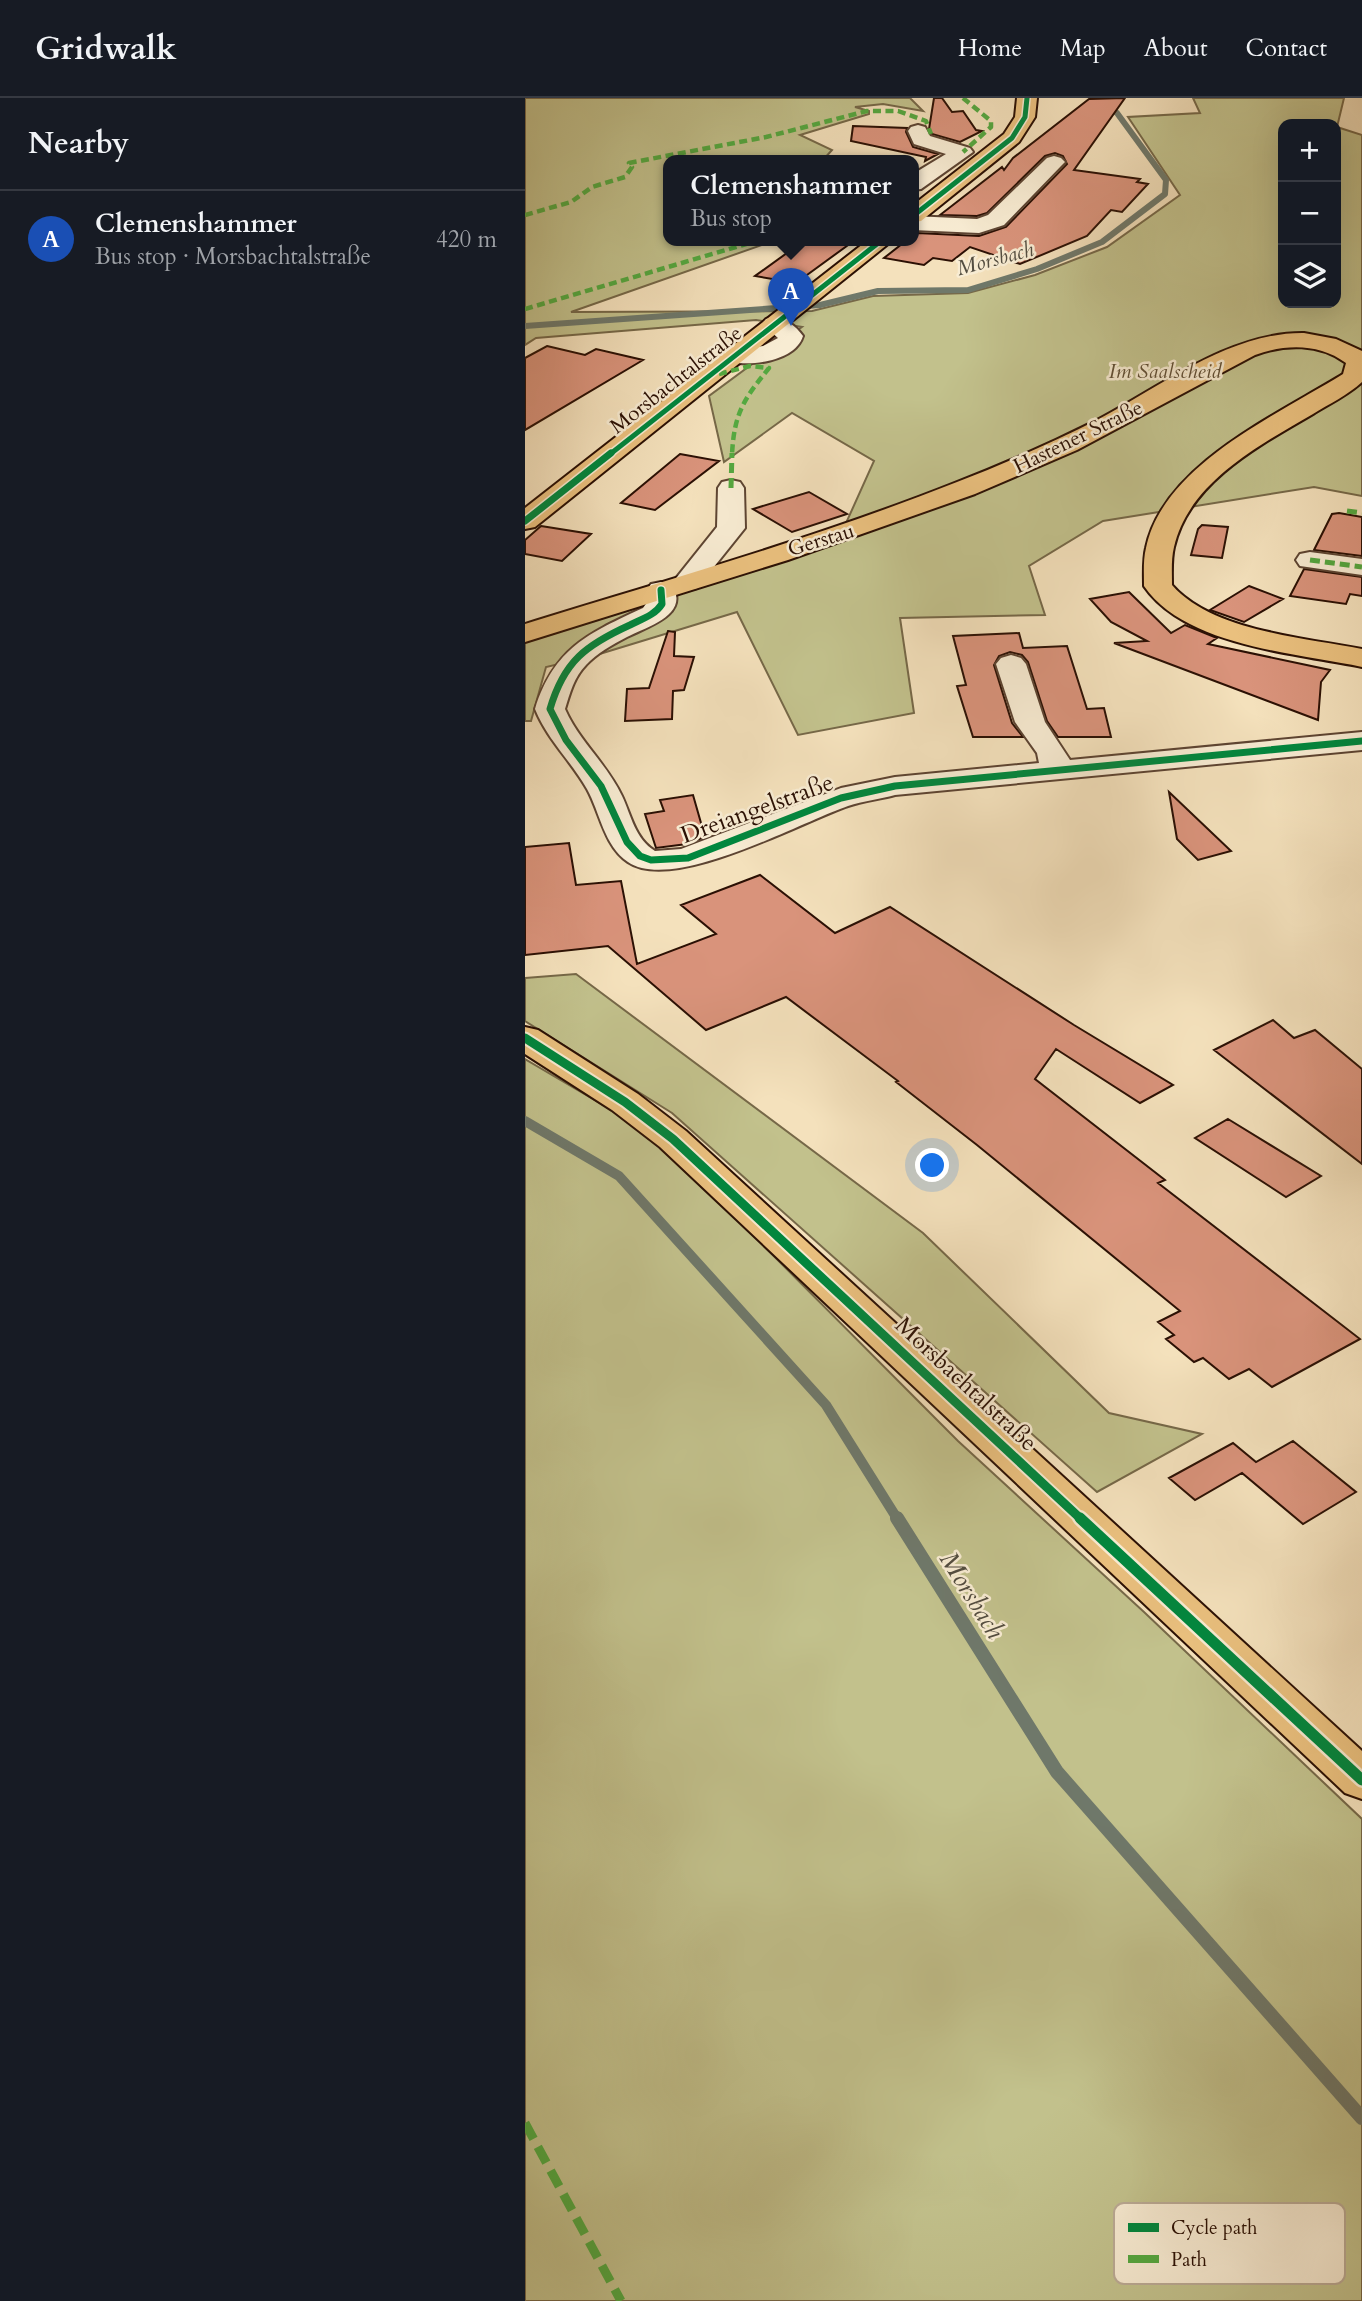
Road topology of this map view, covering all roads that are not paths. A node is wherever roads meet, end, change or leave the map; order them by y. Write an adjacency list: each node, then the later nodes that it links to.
1 (1027, 98): 5 (main road)
2 (928, 136): 4 (street)
3 (1054, 162): 6 (street)
4 (919, 180)
5 (919, 211)
6 (919, 223)
7 (874, 246): 10 (main road, Morsbachtalstraße)
8 (731, 488): 13 (street)
9 (954, 494): 13 (main road, Gerstau); 15 (main road, Hastener Straße)
10 (525, 522)
11 (1310, 560): 12 (street)
12 (1362, 567)
13 (674, 586): 14 (main road, Gerstau); 18 (street, Dreiangelstraße)
14 (525, 633)
15 (1362, 658)
16 (1011, 664): 18 (street)
17 (1362, 741): 18 (street, Dreiangelstraße)
18 (1057, 770)
19 (525, 1038): 20 (main road, Morsbachtalstraße)
20 (1362, 1780)

